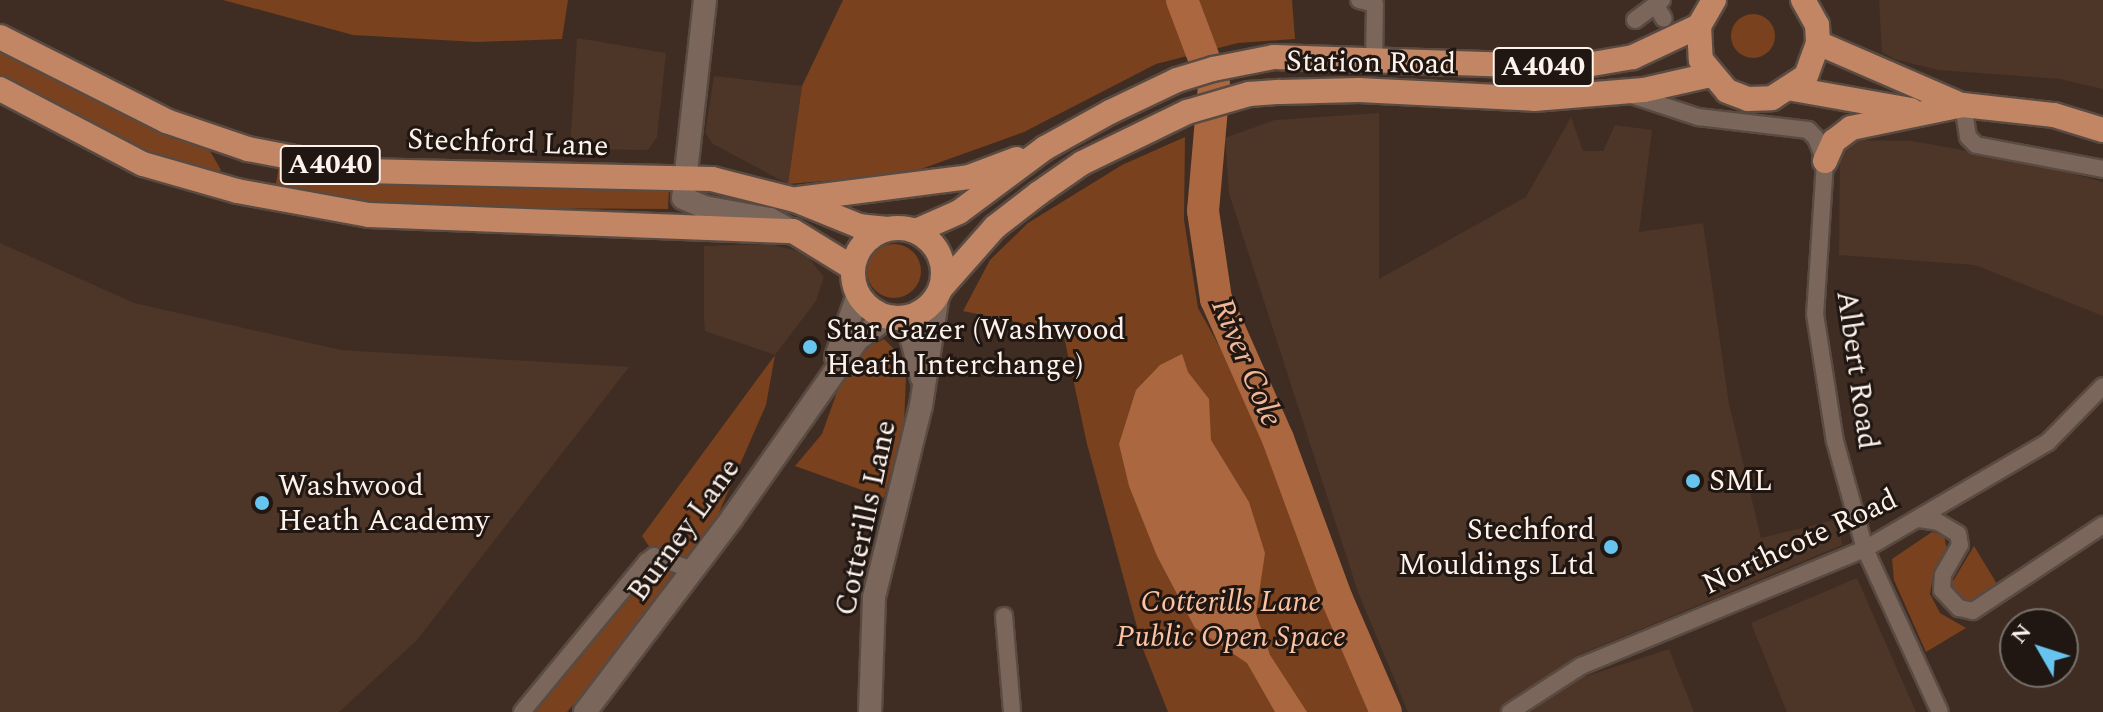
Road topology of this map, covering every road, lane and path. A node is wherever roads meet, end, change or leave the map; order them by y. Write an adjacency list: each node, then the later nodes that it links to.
1 (705, 0): 22 (street)
2 (1714, 0): 7 (main road)
3 (1373, 1): 10 (street)
4 (1809, 3): 9 (main road)
5 (1660, 8): 6 (street)
6 (1635, 20)
7 (1699, 26): 10 (main road, A4040); 11 (main road)
8 (0, 37): 19 (main road, Stechford Lane / A4040)
9 (1818, 43): 13 (main road); 15 (main road)
10 (1374, 63): 18 (main road, Station Road / A4040)
11 (1710, 75): 13 (main road); 14 (main road, A4040)
12 (0, 89): 23 (main road, A4040)
13 (1793, 89): 16 (main road)
14 (1634, 97): 20 (street, Station Road); 29 (main road, Station Road / A4040)
15 (1963, 105): 16 (main road); 17 (main road); 21 (street)
16 (1918, 111): 20 (main road)
17 (2103, 130)
18 (1045, 148): 24 (main road); 27 (main road, A4040)
19 (248, 149): 22 (main road, Stechford Lane / A4040); 23 (main road)
20 (1825, 161): 37 (street, Albert Road)
21 (2103, 169)
22 (686, 177): 24 (main road, Stechford Lane / A4040); 26 (street)
23 (237, 191): 26 (main road, A4040)
24 (795, 200): 25 (main road, Stechford Lane / A4040)
25 (888, 229): 27 (main road); 28 (main road)
26 (793, 231): 28 (main road, A4040)
27 (916, 231): 29 (main road)
28 (853, 268): 30 (main road)
29 (940, 291): 31 (main road); 33 (street, Cotterills Lane)
30 (858, 295): 31 (main road); 32 (street, Burney Lane)
31 (896, 318): 32 (street, Burney Lane); 33 (street, Cotterills Lane)
32 (828, 381): 38 (street, Burney Lane)
33 (924, 386): 42 (street, Cotterills Lane)
34 (2103, 386): 35 (street, Northcote Road)
35 (1919, 519): 36 (street); 37 (street, Northcote Road)
36 (2103, 525)
37 (1865, 549): 44 (street, Northcote Road); 45 (street, Albert Road)
38 (692, 570): 40 (street); 41 (street, Burney Lane)
39 (1004, 616): 43 (street)
40 (522, 712)
41 (585, 712)
42 (870, 712)
43 (1012, 712)
44 (1510, 712)
45 (1940, 712)

